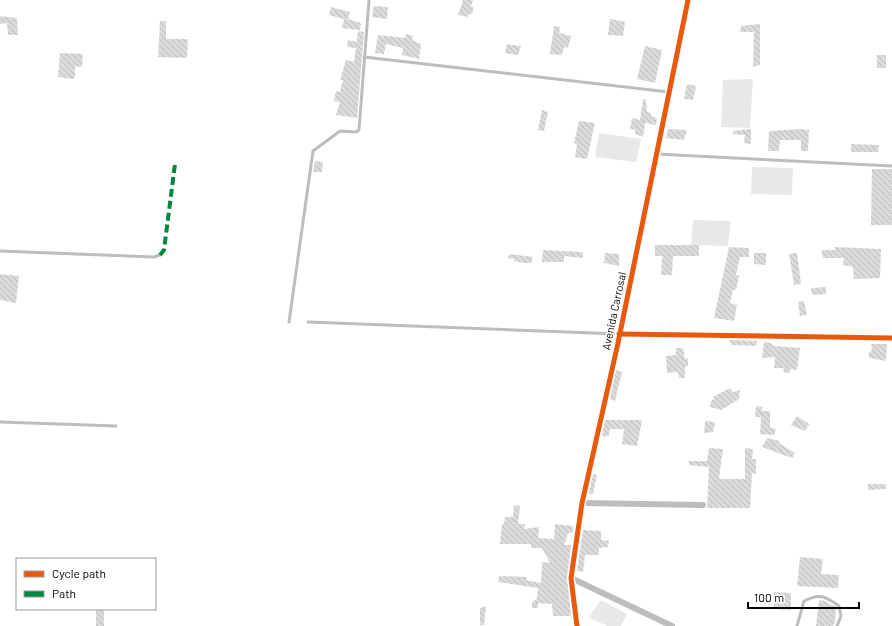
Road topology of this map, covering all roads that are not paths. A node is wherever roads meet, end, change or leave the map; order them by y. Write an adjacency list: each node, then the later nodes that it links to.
1 (368, 0): 3 (lane)
2 (688, 0): 4 (street, Avenida Carrosal)
3 (364, 57): 4 (lane); 9 (lane)
4 (669, 92): 5 (street, Avenida Carrosal)
5 (656, 154): 6 (lane); 11 (street, Avenida Carrosal)
6 (892, 166)
7 (0, 251): 8 (lane)
8 (160, 255)
9 (289, 322)
10 (308, 322): 11 (lane)
11 (619, 334): 12 (street); 15 (street, Avenida Carrosal)
12 (892, 338)
13 (0, 422): 14 (lane)
14 (116, 426)
15 (582, 503): 16 (street); 17 (street, Avenida Carrosal)
16 (704, 505)
17 (571, 578): 18 (street, Avenida Carrosal); 19 (street)
18 (577, 626)
19 (672, 626)
20 (797, 626): 21 (lane)
21 (837, 626)

